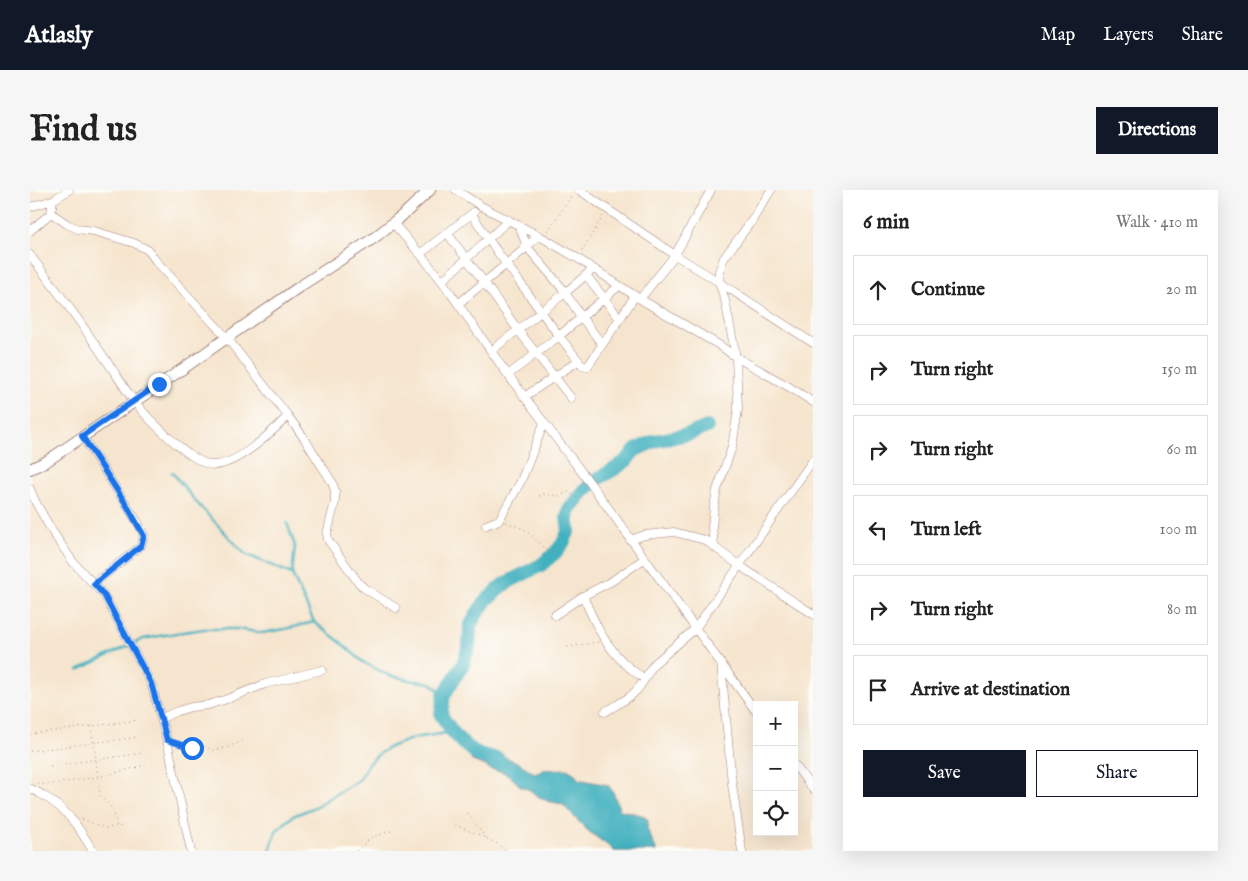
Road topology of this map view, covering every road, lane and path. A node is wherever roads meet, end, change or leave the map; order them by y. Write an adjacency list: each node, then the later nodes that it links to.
1 (69, 190): 7 (street)
2 (430, 190): 14 (street)
3 (456, 190): 9 (street)
4 (577, 190): 10 (street); 18 (path)
5 (712, 190): 23 (street)
6 (771, 190): 31 (street)
7 (53, 200): 8 (street); 11 (street)
8 (30, 206)
9 (481, 206): 12 (street); 13 (street)
10 (607, 209): 23 (street); 24 (path)
11 (51, 214): 16 (street); 42 (street)
12 (472, 214): 17 (street); 19 (street)
13 (509, 220): 15 (street); 19 (street)
14 (394, 223): 21 (street); 42 (street)
15 (518, 225): 18 (street); 20 (street)
16 (30, 231)
17 (447, 233): 21 (street); 25 (street)
18 (541, 236): 20 (street); 24 (street)
19 (488, 239): 25 (street); 26 (street)
20 (527, 247): 26 (street); 33 (street)
21 (420, 254): 29 (street)
22 (30, 255): 53 (street)
23 (675, 255): 31 (street); 34 (street)
24 (577, 258): 27 (street)
25 (467, 259): 29 (street); 30 (street)
26 (507, 263): 30 (street); 37 (street)
27 (593, 268): 28 (street); 32 (street)
28 (586, 275): 33 (street); 35 (street)
29 (442, 281): 36 (street)
30 (484, 282): 36 (street); 40 (street)
31 (719, 282): 43 (street); 47 (street)
32 (619, 286): 34 (street); 35 (street)
33 (566, 293): 37 (street); 38 (street)
34 (638, 298): 39 (street); 47 (street)
35 (604, 300): 38 (street); 39 (street)
36 (458, 304): 45 (street)
37 (542, 311): 40 (street); 41 (street)
38 (582, 318): 41 (street); 44 (street)
39 (620, 319): 44 (street)
40 (518, 330): 45 (street); 46 (street)
41 (559, 336): 46 (street); 48 (street)
42 (227, 338): 53 (street); 55 (street)
43 (813, 343)
44 (602, 344): 48 (street)
45 (491, 352): 49 (street)
46 (536, 353): 49 (street); 50 (street)
47 (736, 357): 54 (street); 66 (street)
48 (578, 361): 50 (street)
49 (508, 375): 51 (street)
50 (555, 378): 51 (street); 52 (street)
51 (524, 397): 56 (street)
52 (571, 398)
53 (134, 401): 55 (street); 57 (street)
54 (813, 402)
55 (288, 416): 72 (street)
56 (544, 423): 63 (street); 65 (street)
57 (82, 436): 59 (street); 70 (street)
58 (813, 460): 69 (street)
59 (30, 469)
60 (30, 490): 70 (street)
61 (539, 496): 62 (path)
62 (578, 498)
63 (499, 520): 64 (street); 67 (path)
64 (486, 525)
65 (630, 540): 66 (street); 68 (street)
66 (714, 546): 69 (street)
67 (555, 553)
68 (644, 559): 71 (street); 75 (street)
69 (740, 566): 74 (street); 75 (street)
70 (94, 584): 83 (street)
71 (583, 596): 73 (street); 76 (street)
72 (396, 608)
73 (555, 614)
74 (813, 614)
75 (695, 628): 78 (street); 80 (street)
76 (606, 642): 77 (path); 80 (street)
77 (567, 647)
78 (720, 663): 81 (street); 112 (street)
79 (322, 670): 83 (street)
80 (645, 678): 82 (street)
81 (753, 708)
82 (605, 712)
83 (162, 718): 88 (street)
84 (139, 720): 85 (path)
85 (91, 726): 86 (path); 90 (path)
86 (30, 734)
87 (139, 737): 90 (path)
88 (167, 740): 89 (path); 109 (street)
89 (242, 741)
90 (94, 743): 91 (path); 93 (path)
91 (30, 751)
92 (144, 753): 93 (path)
93 (96, 759): 95 (path); 97 (path)
94 (146, 765): 97 (path)
95 (50, 766)
96 (798, 769): 99 (street)
97 (98, 777): 98 (path); 105 (path)
98 (38, 783)
99 (813, 788)
100 (30, 789): 108 (street)
101 (468, 813): 107 (path)
102 (83, 819): 105 (path)
103 (122, 826): 105 (path)
104 (455, 826): 107 (path)
105 (117, 827)
106 (391, 832): 110 (path)
107 (487, 839): 111 (path)
108 (93, 851)
109 (191, 851)
110 (356, 851)
111 (506, 851)
112 (742, 851)

